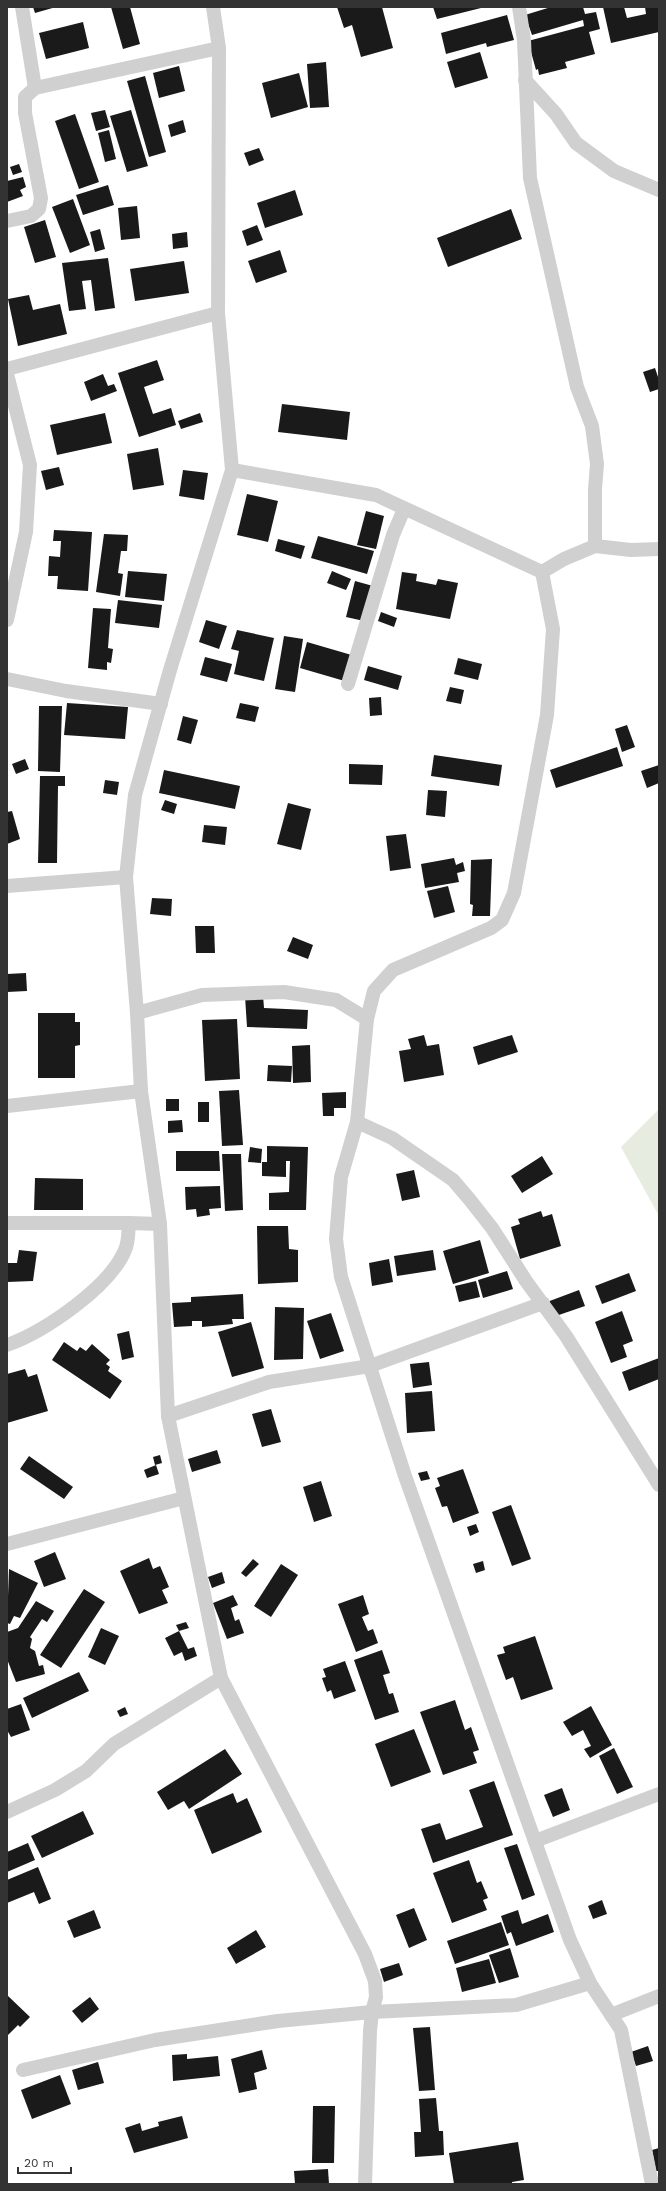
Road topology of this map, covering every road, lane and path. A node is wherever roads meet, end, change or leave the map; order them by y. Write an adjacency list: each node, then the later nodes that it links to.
1 (22, 7): 6 (street)
2 (213, 7): 4 (street)
3 (521, 8): 5 (street)
4 (219, 48): 6 (street); 9 (street)
5 (525, 80): 7 (street); 14 (street)
6 (35, 88): 8 (street)
7 (659, 190)
8 (7, 221)
9 (218, 314): 10 (street); 12 (street)
10 (7, 369)
11 (7, 374): 17 (street)
12 (232, 470): 13 (street); 20 (street)
13 (404, 508): 16 (street); 19 (street)
14 (595, 546): 15 (street); 16 (street)
15 (659, 549)
16 (542, 572): 24 (street)
17 (7, 620)
18 (7, 679): 20 (street)
19 (348, 684)
20 (161, 704): 21 (street)
21 (126, 877): 22 (street); 23 (street)
22 (7, 886)
23 (137, 1013): 24 (street); 25 (street)
24 (367, 1019): 27 (street)
25 (141, 1091): 26 (street); 30 (street)
26 (7, 1106)
27 (357, 1122): 31 (street); 33 (street)
28 (7, 1223): 29 (street)
29 (129, 1223): 30 (street); 32 (street)
30 (160, 1224): 34 (street)
31 (543, 1304): 33 (street); 35 (street)
32 (7, 1344)
33 (370, 1366): 34 (street); 41 (street)
34 (168, 1416): 36 (street)
35 (659, 1485)
36 (184, 1498): 37 (street); 38 (street)
37 (7, 1544)
38 (220, 1678): 40 (street); 44 (street)
39 (659, 1794): 41 (street)
40 (7, 1812)
41 (535, 1841): 42 (street)
42 (590, 1983): 44 (street); 45 (street)
43 (659, 1996): 45 (street)
44 (372, 2012): 46 (street); 47 (street)
45 (611, 2015): 48 (street)
46 (23, 2070)
47 (365, 2184)
48 (652, 2184)

